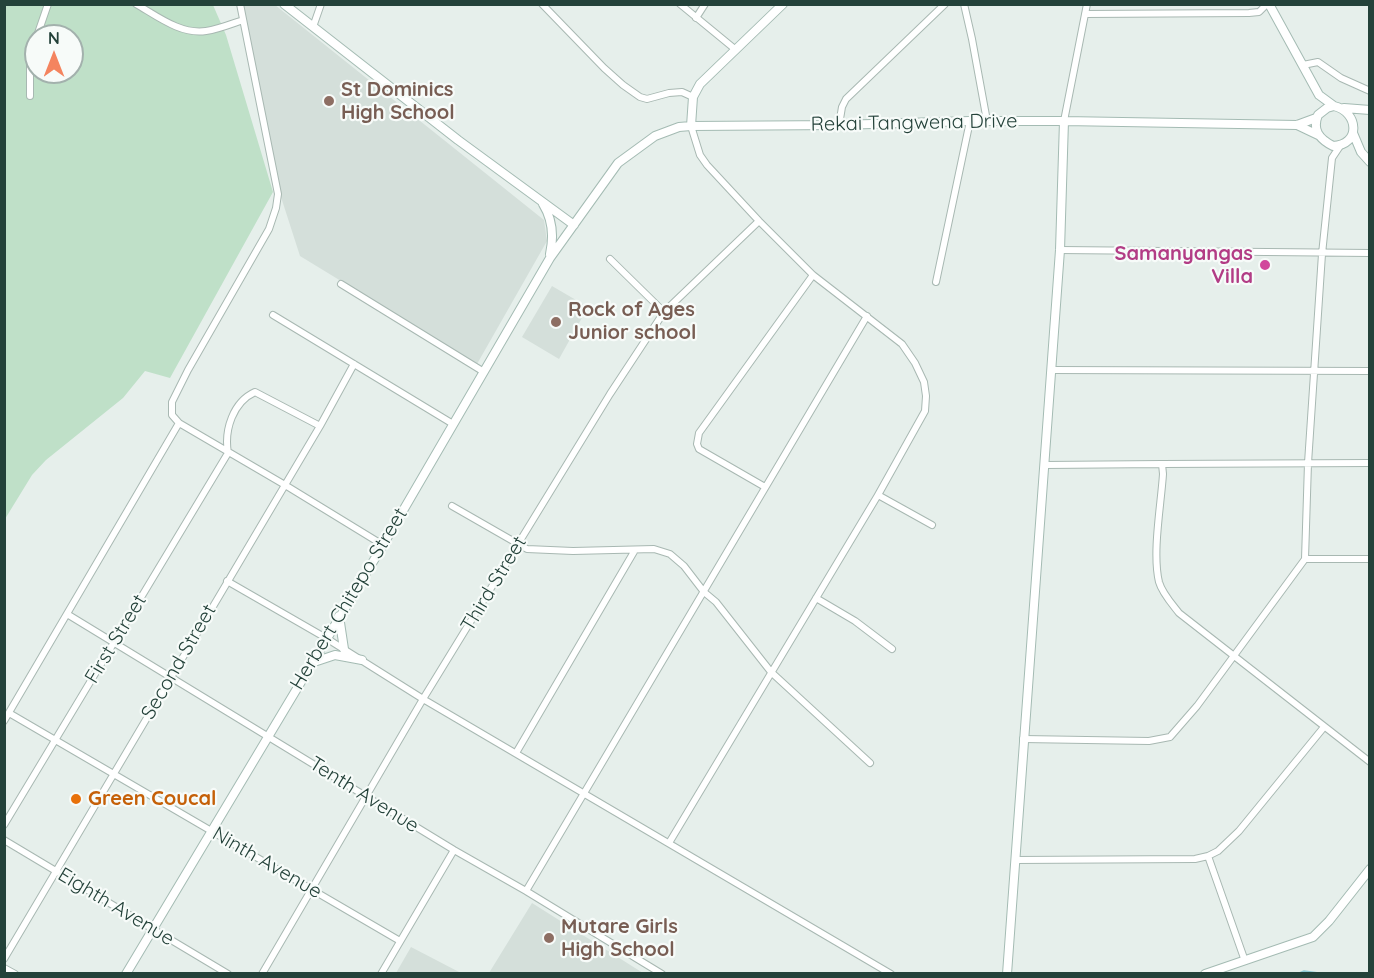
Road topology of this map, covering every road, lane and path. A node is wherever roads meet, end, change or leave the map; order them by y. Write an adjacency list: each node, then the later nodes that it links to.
1 (48, 4): 19 (street)
2 (136, 4): 18 (street)
3 (240, 4): 18 (street)
4 (284, 4): 20 (street)
5 (321, 4): 20 (street)
6 (542, 4): 27 (street)
7 (680, 4): 17 (street)
8 (705, 4): 17 (street)
9 (783, 4): 21 (street)
10 (945, 4): 34 (street)
11 (964, 4): 32 (street)
12 (1087, 4): 16 (street)
13 (1199, 4): 15 (street)
14 (1268, 4): 15 (street); 22 (street)
15 (1198, 13): 16 (street)
16 (1085, 14): 33 (street)
17 (696, 18): 21 (street)
18 (243, 20): 63 (street)
19 (41, 24)
20 (313, 27): 44 (street)
21 (736, 50): 27 (street)
22 (1303, 65): 24 (street); 25 (street)
23 (30, 84): 26 (street)
24 (1370, 91)
25 (1319, 94): 28 (street); 30 (street)
26 (30, 96)
27 (693, 96): 36 (street)
28 (1339, 107): 29 (street); 30 (street); 37 (street)
29 (1367, 109): 37 (street)
30 (1317, 117): 35 (street); 38 (street)
31 (970, 121): 32 (street, Rekai Tangwena Drive); 34 (street, Rekai Tangwena Drive); 53 (street)
32 (987, 121): 33 (street, Rekai Tangwena Drive)
33 (1064, 121): 35 (street, Rekai Tangwena Drive); 47 (street)
34 (839, 125): 36 (street, Rekai Tangwena Drive)
35 (1297, 125): 38 (street)
36 (691, 126): 45 (street); 46 (street, Rekai Tangwena Drive)
37 (1353, 128): 40 (street); 41 (street)
38 (1318, 135): 39 (street)
39 (1325, 142): 40 (street); 42 (street)
40 (1343, 146): 41 (street); 42 (street)
41 (1361, 152): 43 (street)
42 (1332, 158): 48 (street)
43 (1370, 162)
44 (534, 195): 46 (street); 50 (street)
45 (759, 221): 52 (street); 55 (street, Third Street)
46 (574, 225): 50 (street, Herbert Chitepo Street)
47 (1060, 250): 48 (street); 59 (street)
48 (1322, 254): 49 (street); 60 (street)
49 (1370, 254)
50 (550, 258): 62 (street, Herbert Chitepo Street)
51 (610, 259): 55 (street)
52 (813, 275): 57 (street); 74 (street)
53 (936, 282)
54 (341, 284): 62 (street)
55 (664, 312): 79 (street, Third Street)
56 (273, 315): 58 (street)
57 (867, 316): 74 (street); 75 (street)
58 (354, 364): 65 (street); 66 (street, Second Street)
59 (1051, 370): 60 (street); 72 (street)
60 (1315, 371): 61 (street); 69 (street)
61 (1370, 371)
62 (484, 372): 65 (street, Herbert Chitepo Street)
63 (172, 415): 64 (street); 67 (street)
64 (179, 423): 67 (street); 68 (street)
65 (453, 424): 78 (street, Herbert Chitepo Street)
66 (320, 426): 68 (street); 73 (street, Second Street)
67 (170, 438): 86 (street)
68 (228, 453): 73 (street); 89 (street, First Street)
69 (1308, 463): 70 (street); 71 (street); 81 (street)
70 (1370, 463)
71 (1162, 464): 72 (street); 92 (street)
72 (1045, 465): 103 (street)
73 (285, 485): 78 (street); 83 (street, Second Street)
74 (765, 487): 84 (street)
75 (878, 495): 77 (street); 85 (street)
76 (452, 506): 79 (street)
77 (932, 525)
78 (383, 545): 87 (street, Herbert Chitepo Street)
79 (518, 545): 80 (street); 97 (street, Third Street)
80 (635, 550): 84 (street); 104 (street)
81 (1305, 559): 82 (street); 92 (street)
82 (1370, 560)
83 (227, 581): 88 (street); 96 (street, Second Street)
84 (705, 592): 95 (street); 108 (street)
85 (816, 598): 91 (street); 95 (street)
86 (67, 614): 89 (street, Tenth Avenue); 98 (street)
87 (339, 616): 88 (street, Herbert Chitepo Street); 90 (street)
88 (326, 638): 90 (street); 94 (street, Herbert Chitepo Street)
89 (114, 643): 96 (street, Tenth Avenue); 102 (street, First Street)
90 (344, 649): 93 (street)
91 (892, 649)
92 (1235, 655): 100 (street); 103 (street)
93 (362, 660): 94 (street); 97 (street)
94 (311, 663): 101 (street, Herbert Chitepo Street)
95 (771, 672): 106 (street); 113 (street)
96 (171, 677): 101 (street, Tenth Avenue); 107 (street, Second Street)
97 (423, 699): 104 (street); 109 (street, Third Street)
98 (9, 713): 99 (street); 102 (street, Ninth Avenue)
99 (4, 721)
100 (1324, 727): 105 (street); 115 (street)
101 (267, 735): 109 (street, Tenth Avenue); 111 (street, Herbert Chitepo Street)
102 (54, 739): 107 (street, Ninth Avenue); 110 (street, First Street)
103 (1023, 739): 116 (street)
104 (516, 753): 108 (street)
105 (1370, 762)
106 (870, 763)
107 (114, 774): 111 (street, Ninth Avenue); 118 (street, Second Street)
108 (584, 793): 113 (street); 120 (street)
109 (367, 796): 114 (street, Tenth Avenue); 119 (street, Third Street)
110 (4, 825)
111 (211, 830): 119 (street, Ninth Avenue); 121 (street, Herbert Chitepo Street)
112 (4, 840): 118 (street, Eighth Avenue)
113 (669, 843): 132 (street)
114 (454, 850): 120 (street, Tenth Avenue); 122 (street)
115 (1208, 856): 116 (street); 124 (street)
116 (1015, 860): 133 (street)
117 (1370, 869): 124 (street)
118 (58, 871): 121 (street, Eighth Avenue); 123 (street, Second Street)
119 (312, 889): 122 (street, Ninth Avenue); 129 (street, Third Street)
120 (526, 891): 131 (street, Tenth Avenue)
121 (153, 928): 127 (street, Herbert Chitepo Street); 128 (street, Eighth Avenue)
122 (400, 941): 130 (street)
123 (4, 959)
124 (1245, 961): 134 (street)
125 (4, 968): 126 (street)
126 (15, 974)
127 (126, 974)
128 (228, 974)
129 (262, 974)
130 (381, 974)
131 (662, 974)
132 (891, 974)
133 (1007, 974)
134 (1205, 974)

